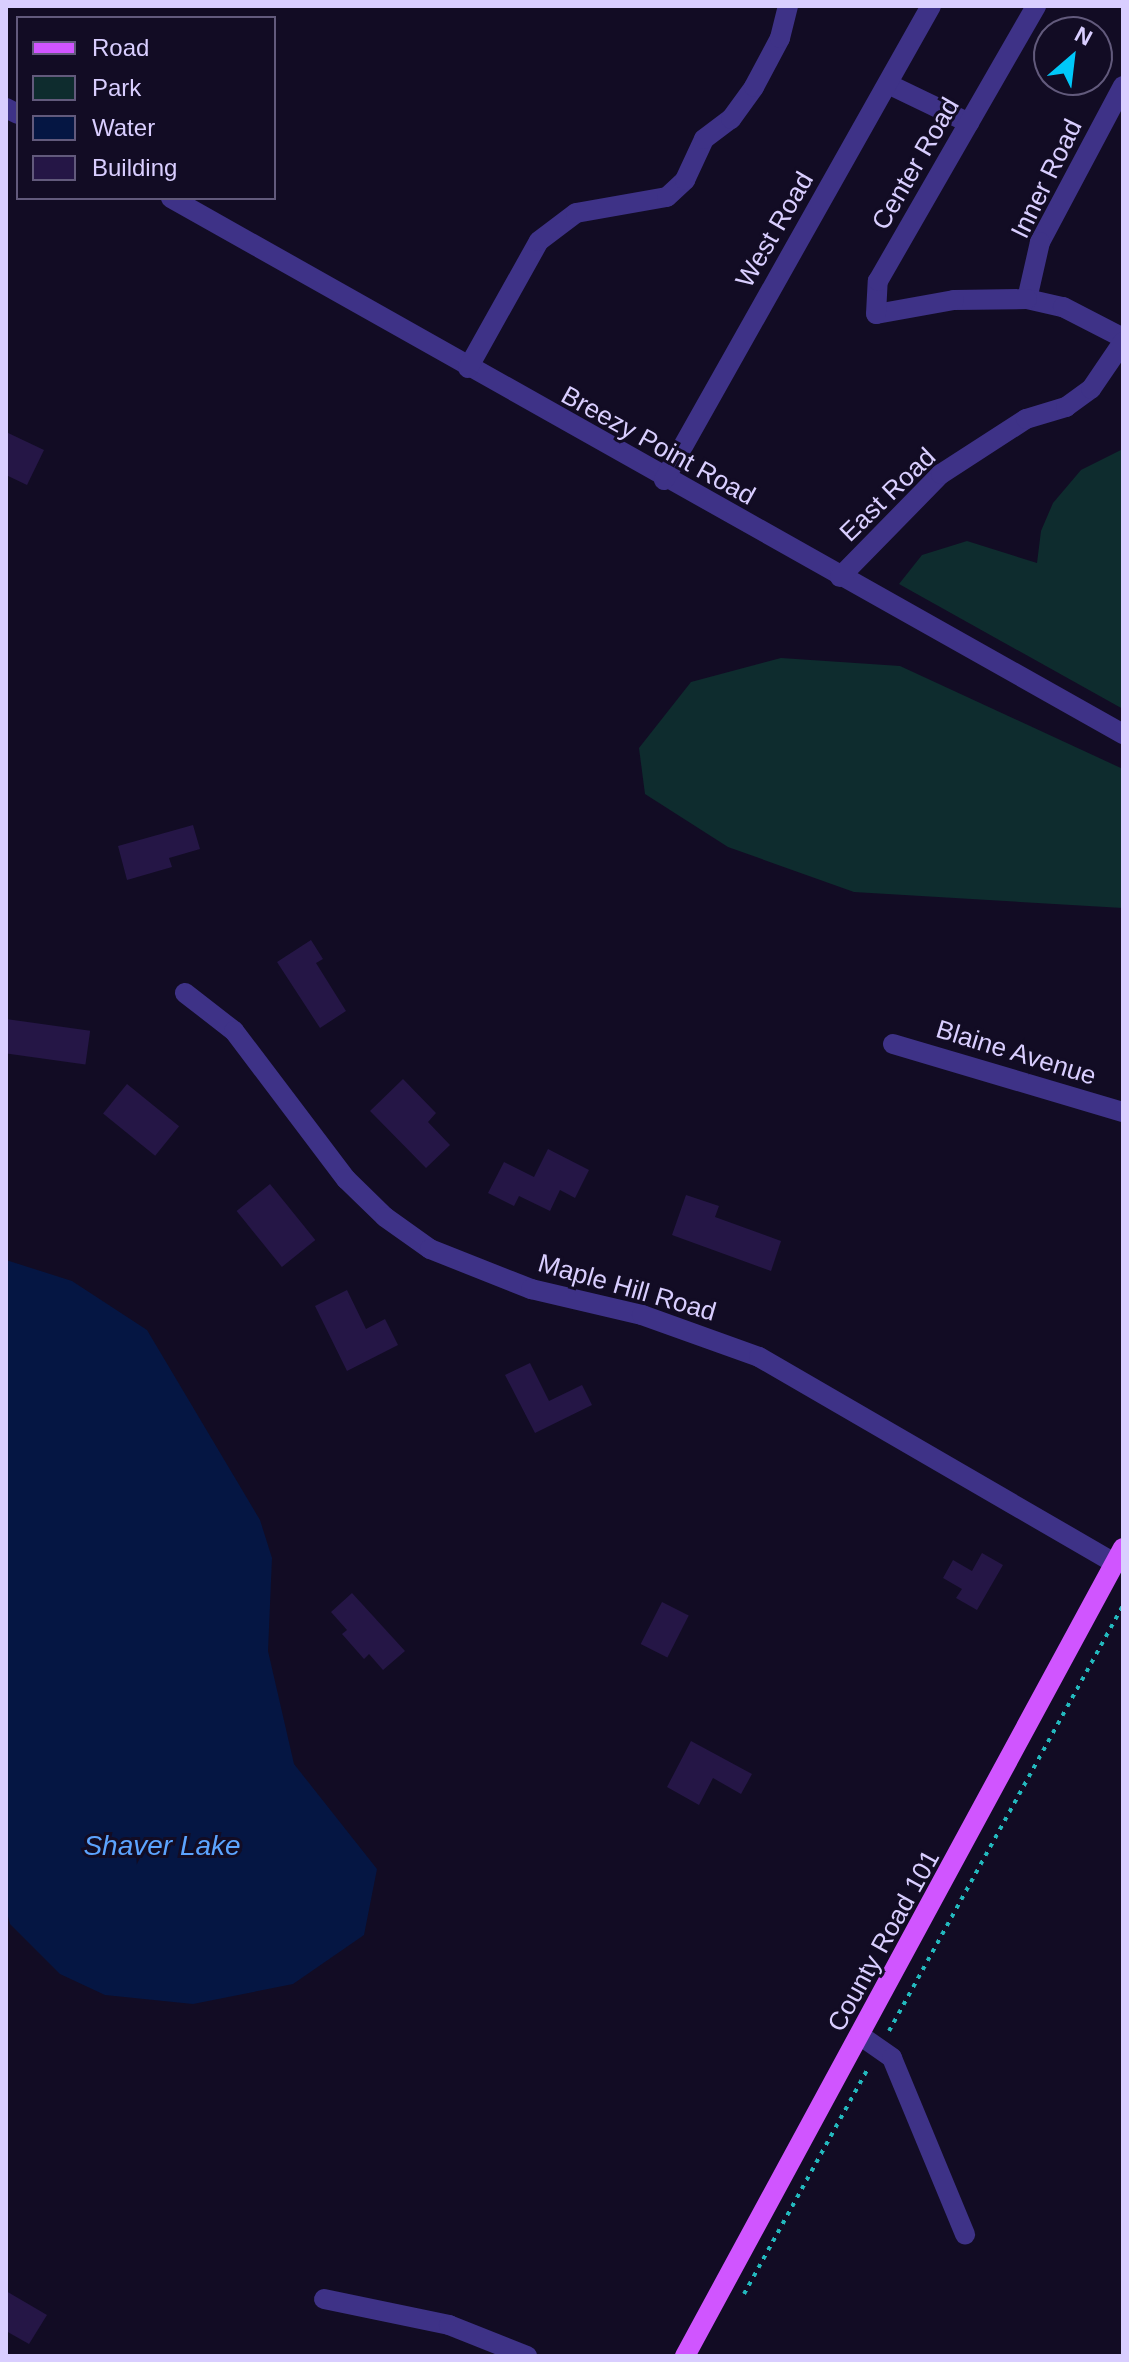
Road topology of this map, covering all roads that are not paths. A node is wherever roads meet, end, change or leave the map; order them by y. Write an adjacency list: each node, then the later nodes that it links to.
1 (788, 6): 10 (street)
2 (931, 6): 4 (street, West Road)
3 (1036, 6): 6 (street, Center Road)
4 (888, 84): 6 (street); 11 (street, West Road)
5 (1123, 86): 8 (street, Inner Road)
6 (969, 123): 8 (street, Center Road)
7 (174, 200): 10 (street, Breezy Point Road)
8 (1027, 299): 9 (street)
9 (1123, 340): 12 (street, East Road)
10 (468, 368): 11 (street, Breezy Point Road)
11 (664, 480): 12 (street, Breezy Point Road)
12 (840, 577): 13 (street, Breezy Point Road)
13 (1123, 734)
14 (185, 993): 17 (street, Maple Hill Road)
15 (893, 1044): 16 (street, Blaine Avenue)
16 (1123, 1112)
17 (1119, 1556): 18 (main road, County Road 101)
18 (861, 2036): 19 (street); 22 (main road, County Road 101)
19 (965, 2234)
20 (324, 2299): 21 (street)
21 (527, 2356)
22 (685, 2356)

